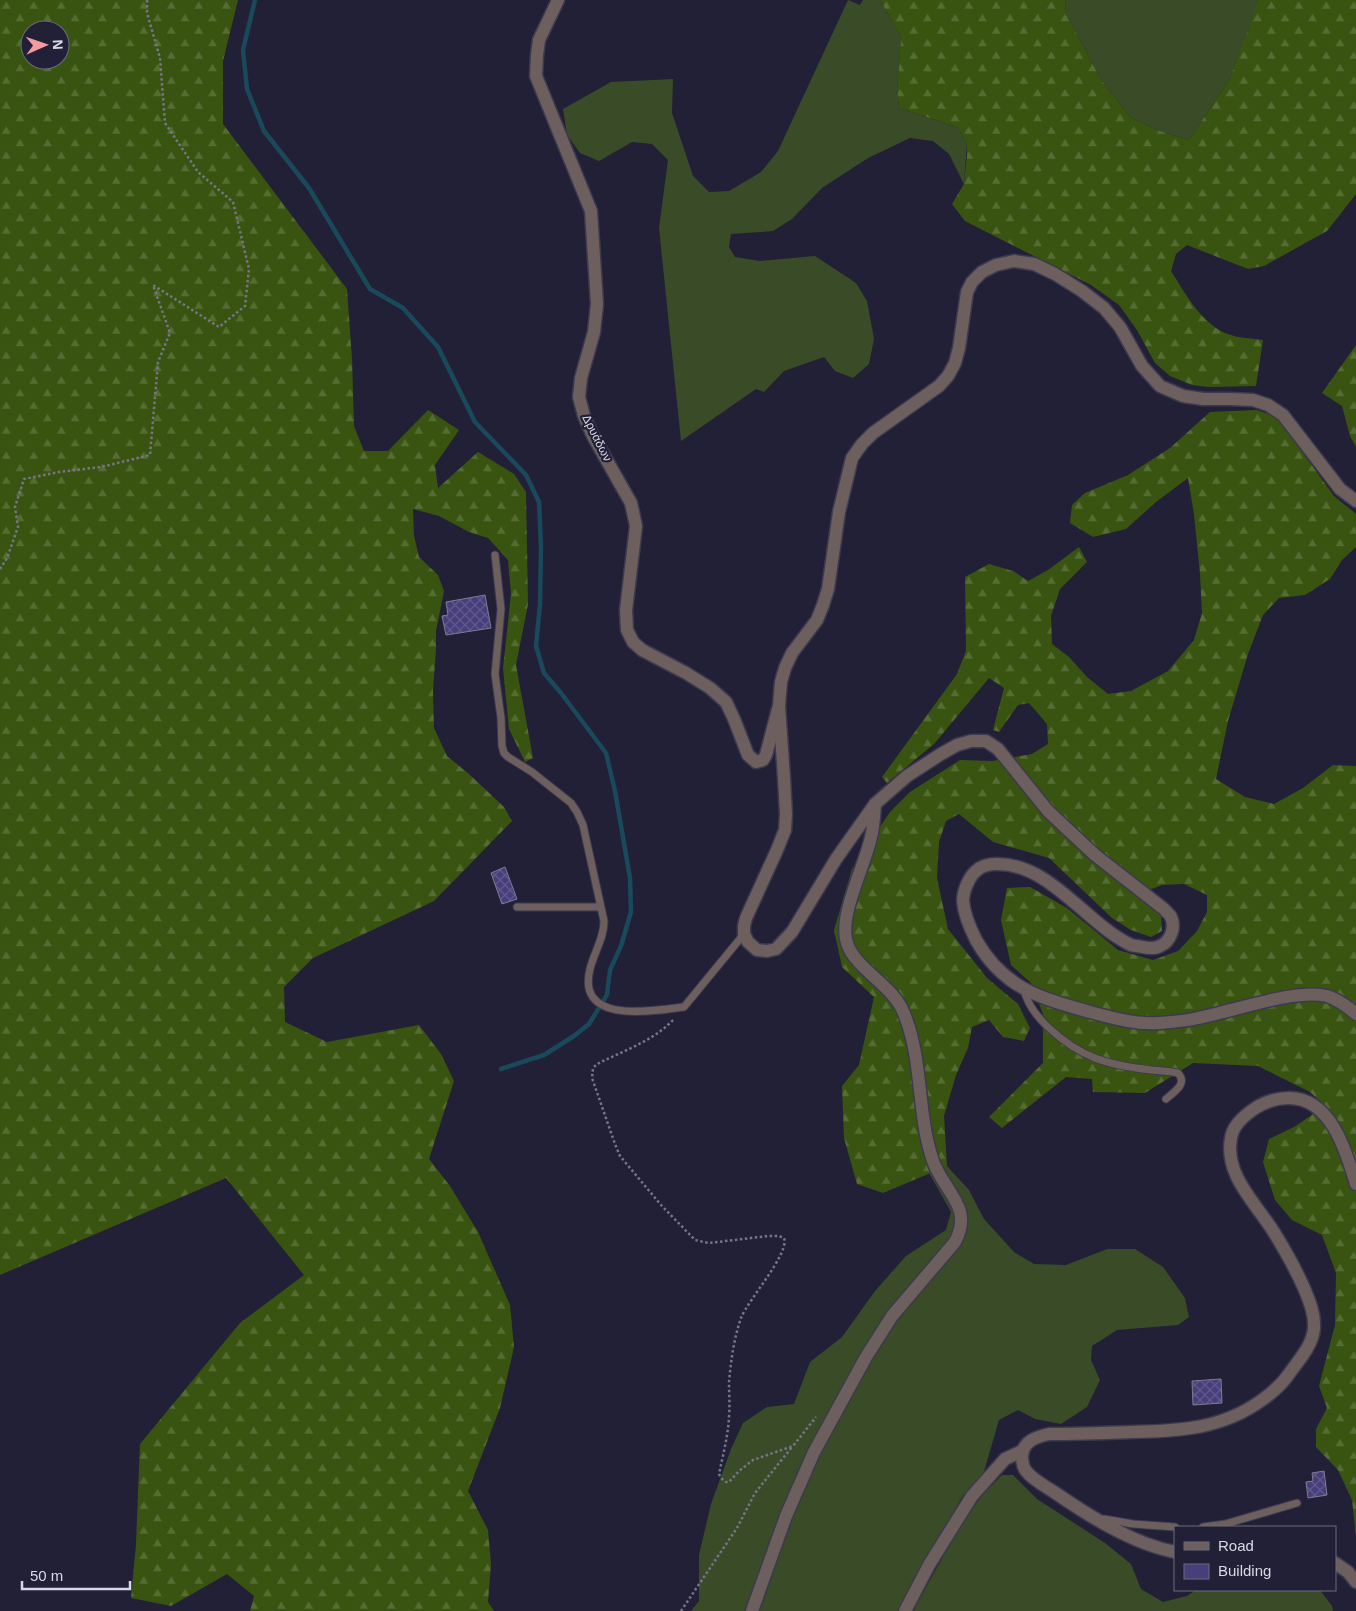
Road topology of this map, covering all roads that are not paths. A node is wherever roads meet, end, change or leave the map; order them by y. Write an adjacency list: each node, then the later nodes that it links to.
1 (558, 0): 4 (street, Δρυάδων)
2 (1356, 501): 4 (street)
3 (495, 555): 7 (lane)
4 (779, 706): 8 (street)
5 (875, 804): 8 (street); 9 (street); 21 (street)
6 (518, 907): 7 (lane)
7 (600, 907): 8 (lane)
8 (744, 934)
9 (1024, 990): 10 (street); 11 (lane)
10 (1356, 1014)
11 (1166, 1099)
12 (1356, 1184): 13 (street)
13 (1022, 1451): 15 (street); 22 (street)
14 (1297, 1503): 16 (lane)
15 (1094, 1518): 17 (lane); 18 (street)
16 (1210, 1526)
17 (1174, 1527)
18 (1174, 1552)
19 (1336, 1564): 20 (street)
20 (1356, 1582)
21 (752, 1611)
22 (904, 1611)

